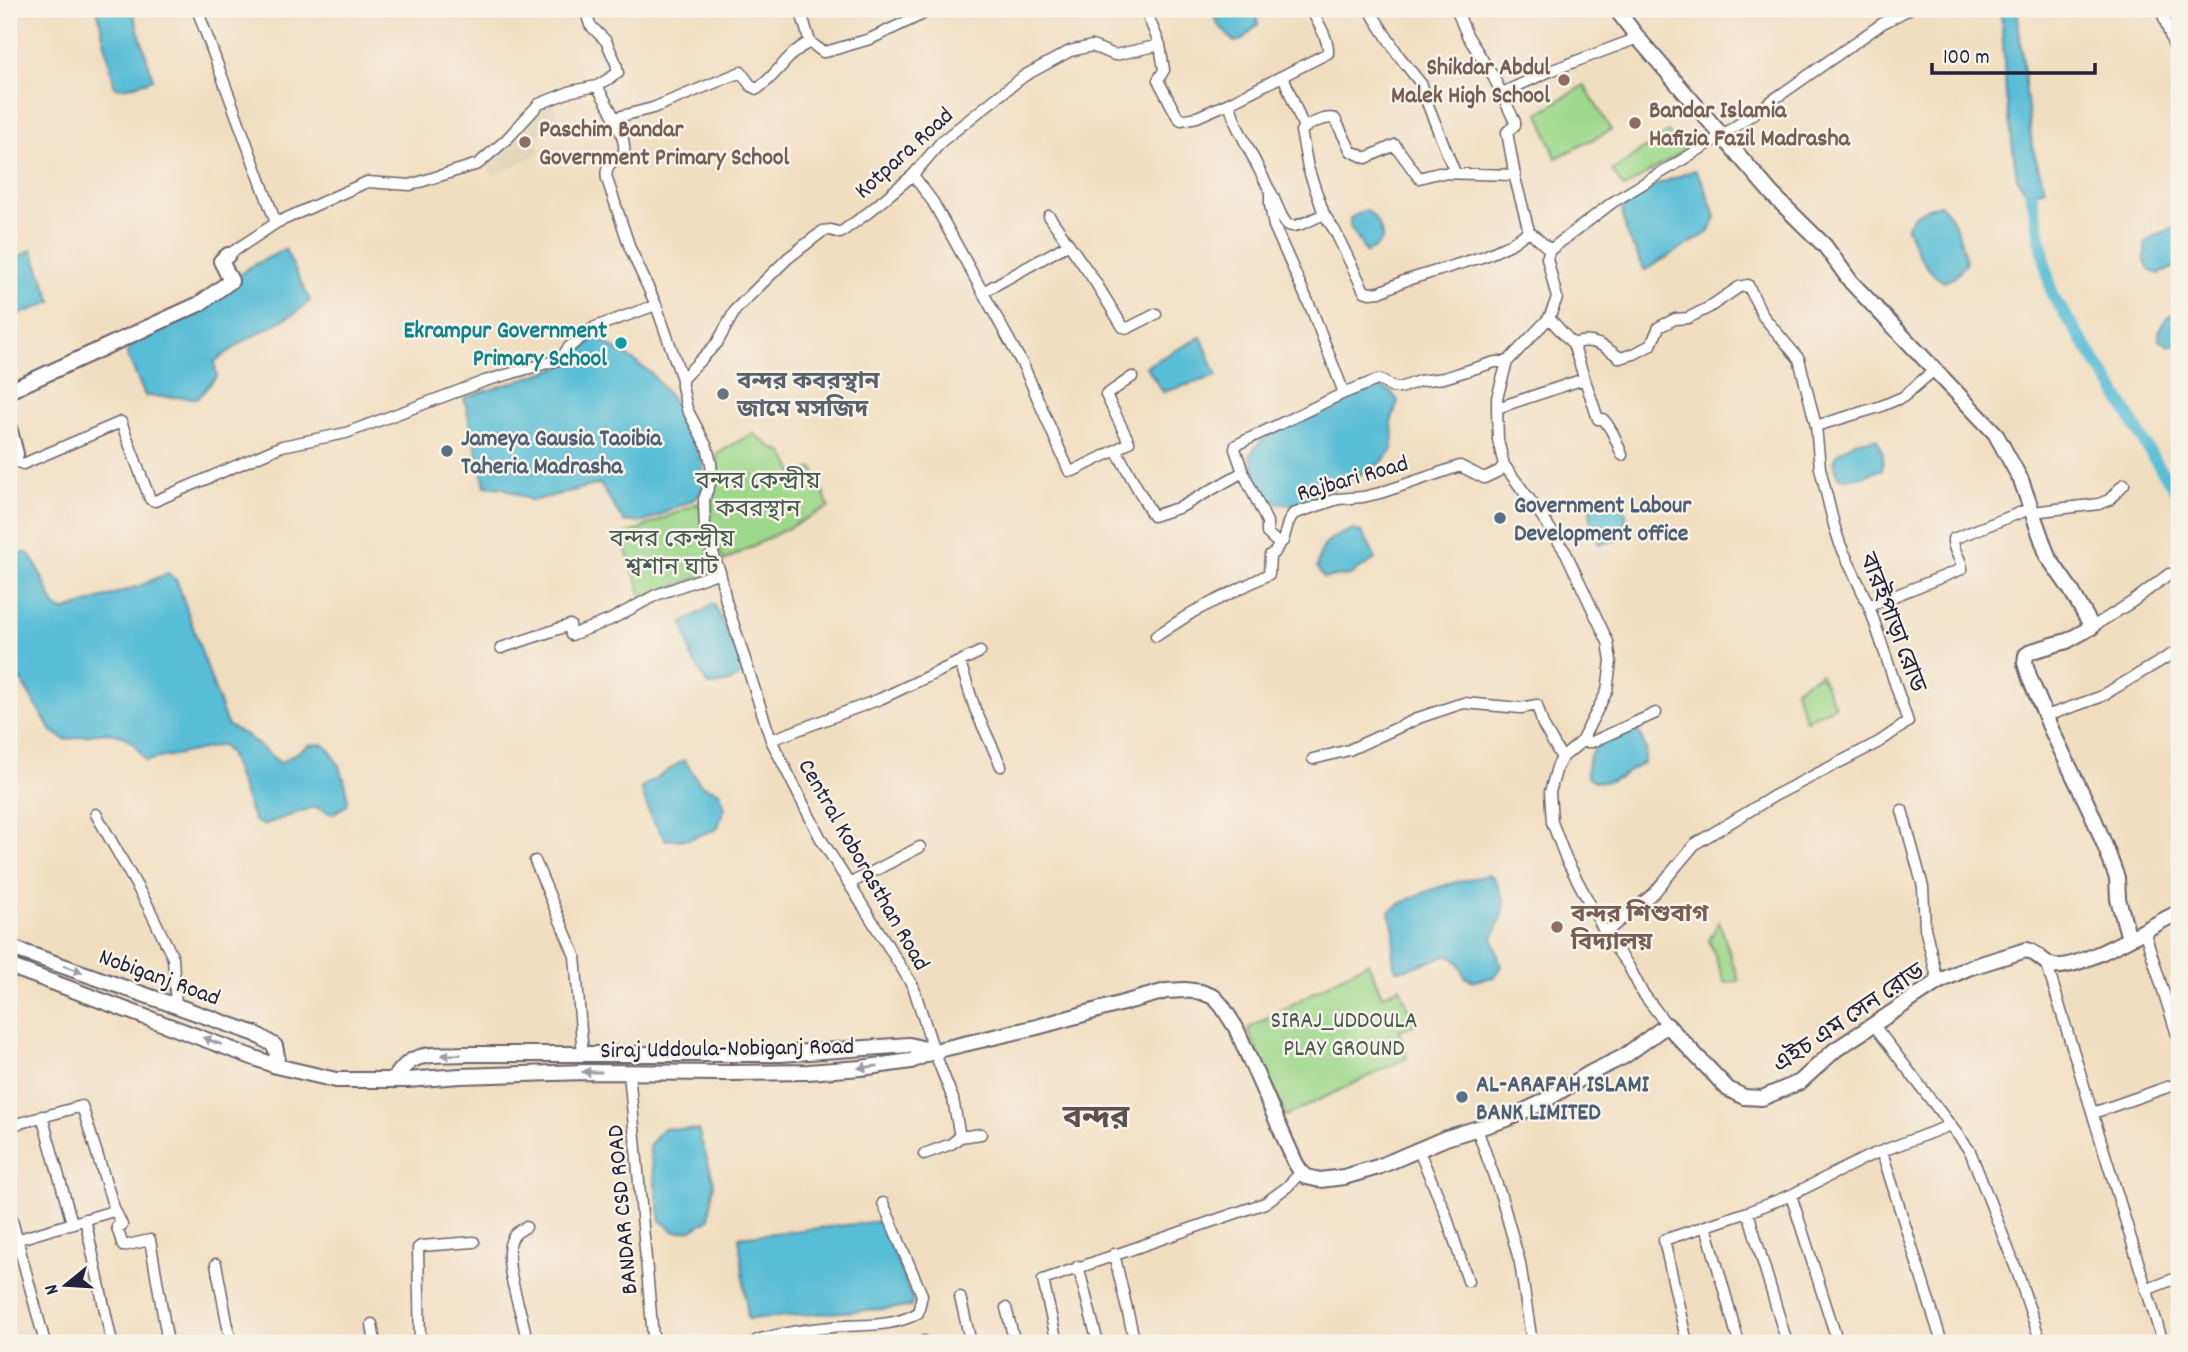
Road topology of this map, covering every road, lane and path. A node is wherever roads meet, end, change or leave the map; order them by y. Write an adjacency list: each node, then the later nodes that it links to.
1 (197, 9): 30 (street)
2 (585, 9): 18 (street)
3 (800, 9): 13 (street)
4 (1146, 9): 15 (street)
5 (1311, 9): 17 (street)
6 (1369, 9): 24 (street)
7 (1456, 9): 19 (street)
8 (1616, 9): 12 (main road)
9 (1909, 9): 23 (street)
10 (2161, 9): 14 (street)
11 (923, 14): 13 (street)
12 (1638, 38): 19 (street); 23 (main road)
13 (810, 42): 21 (street)
14 (2176, 43): 16 (street)
15 (1160, 45): 20 (street); 25 (street, Kotpara Road)
16 (2179, 61)
17 (1283, 76): 20 (street); 22 (street)
18 (597, 86): 21 (street, Central Koborasthan Road); 30 (street)
19 (1502, 93): 26 (street)
20 (1228, 103): 27 (street)
21 (614, 118): 36 (street, Central Koborasthan Road)
22 (1304, 128): 24 (street); 28 (street)
23 (1723, 135): 33 (street); 41 (main road)
24 (1455, 173): 26 (street)
25 (913, 175): 35 (street); 43 (street, Kotpara Road)
26 (1515, 175): 31 (street)
27 (1270, 191): 28 (street); 46 (street)
28 (1324, 214): 31 (street)
29 (1049, 216): 32 (street)
30 (276, 223): 34 (street)
31 (1529, 231): 33 (street)
32 (1069, 244): 35 (street); 37 (street)
33 (1550, 250): 38 (street)
34 (228, 255): 45 (main road)
35 (983, 292): 50 (street)
36 (656, 305): 43 (street, Central Koborasthan Road); 52 (street)
37 (1156, 314)
38 (1549, 318): 39 (street); 40 (street)
39 (1573, 344): 44 (street); 48 (street, বারইপাড়া রোড)
40 (1507, 362): 46 (street); 47 (street)
41 (1934, 370): 48 (street); 56 (main road)
42 (1132, 377): 50 (street)
43 (682, 379): 58 (street, Central Koborasthan Road)
44 (1584, 379): 47 (street); 51 (street)
45 (9, 391)
46 (1344, 393): 54 (street)
47 (1497, 408): 53 (street)
48 (1816, 426): 60 (street, বারইপাড়া রোড)
49 (9, 427): 52 (main road)
50 (1116, 450): 54 (street)
51 (1622, 455)
52 (12, 456)
53 (1504, 465): 57 (street, Rajbari Road); 70 (street)
54 (1243, 471): 57 (street)
55 (2124, 484): 56 (street)
56 (2032, 510): 60 (street); 61 (main road)
57 (1279, 544): 62 (street)
58 (720, 572): 63 (street); 69 (street, Central Koborasthan Road)
59 (2179, 582): 61 (street)
60 (1869, 606): 81 (street, বারইপাড়া রোড)
61 (2092, 627): 68 (main road)
62 (1156, 636)
63 (501, 648)
64 (2179, 650): 68 (street)
65 (981, 652): 66 (street)
66 (960, 662): 69 (street); 73 (street)
67 (1656, 713): 70 (street)
68 (2046, 716): 82 (main road)
69 (771, 740): 78 (street, Central Koborasthan Road)
70 (1581, 742): 71 (street)
71 (1562, 758): 72 (street); 81 (street, এইচ এম সেন রোড)
72 (1314, 759)
73 (1001, 766)
74 (1902, 810): 86 (street)
75 (96, 814): 87 (street)
76 (920, 847): 78 (street)
77 (535, 861): 92 (street)
78 (849, 884): 91 (street, Central Koborasthan Road)
79 (2179, 912): 80 (main road, এইচ এম সেন রোড)
80 (2144, 930): 82 (main road, এইচ এম সেন রোড); 90 (street)
81 (1605, 933): 89 (street, এইচ এম সেন রোড)
82 (2129, 938): 84 (main road, এইচ এম সেন রোড)
83 (9, 947): 87 (main road, Nobiganj Road, one-way to 87)
84 (2046, 962): 86 (main road, এইচ এম সেন রোড); 99 (street)
85 (9, 966): 94 (main road, Nobiganj Road, one-way to 85)
86 (1938, 982): 88 (main road, এইচ এম সেন রোড)
87 (176, 1006): 94 (main road, Nobiganj Road)
88 (1873, 1024): 89 (main road, এইচ এম সেন রোড); 101 (street)
89 (1667, 1025): 103 (main road)
90 (2179, 1036)
91 (934, 1051): 92 (main road, Siraj Uddoula-Nobiganj Road); 95 (main road, Siraj Uddoula-Nobiganj Road, one-way to 95); 105 (street, Central Koborasthan Road); 109 (main road, Siraj Uddoula-Nobiganj Road)
92 (583, 1055): 93 (main road, Siraj Uddoula-Nobiganj Road)
93 (518, 1056): 96 (main road); 97 (main road, one-way to 97)
94 (276, 1066): 97 (main road, Nobiganj Road)
95 (629, 1072): 96 (main road, Siraj Uddoula-Nobiganj Road, one-way to 96); 137 (street, BANDAR CSD ROAD)
96 (519, 1074): 97 (main road, Nobiganj Road)
97 (394, 1080)
98 (2179, 1083): 99 (street)
99 (2093, 1113): 126 (street)
100 (42, 1116): 102 (street); 112 (street); 116 (street)
101 (1951, 1125): 107 (street); 150 (street)
102 (9, 1126)
103 (1477, 1129): 106 (main road); 144 (street)
104 (981, 1133): 105 (street)
105 (960, 1137): 108 (street)
106 (1418, 1149): 109 (main road); 125 (street)
107 (1882, 1152): 110 (street); 149 (street)
108 (923, 1154)
109 (1301, 1172): 121 (street)
110 (1791, 1195): 114 (street); 148 (street)
111 (883, 1203): 138 (street)
112 (114, 1208): 115 (street); 132 (street)
113 (9, 1209): 119 (street)
114 (1748, 1212): 117 (street); 147 (street)
115 (85, 1219): 116 (street); 131 (street)
116 (72, 1223): 119 (street)
117 (1706, 1226): 145 (street); 146 (street)
118 (526, 1227): 136 (street)
119 (13, 1240): 130 (street)
120 (474, 1242): 135 (street)
121 (1114, 1254): 123 (street); 143 (street)
122 (216, 1264): 133 (street)
123 (1079, 1266): 141 (street); 142 (street)
124 (2179, 1277): 126 (street)
125 (1468, 1281)
126 (2146, 1290): 151 (street)
127 (960, 1297): 139 (street)
128 (1006, 1308): 140 (street)
129 (372, 1324): 134 (street)
130 (45, 1343)
131 (112, 1343)
132 (168, 1343)
133 (231, 1343)
134 (375, 1343)
135 (421, 1343)
136 (527, 1343)
137 (651, 1343)
138 (755, 1343)
139 (971, 1343)
140 (1015, 1343)
141 (1057, 1343)
142 (1098, 1343)
143 (1135, 1343)
144 (1532, 1343)
145 (1687, 1343)
146 (1739, 1343)
147 (1787, 1343)
148 (1838, 1343)
149 (1942, 1343)
150 (2041, 1343)
151 (2163, 1343)

